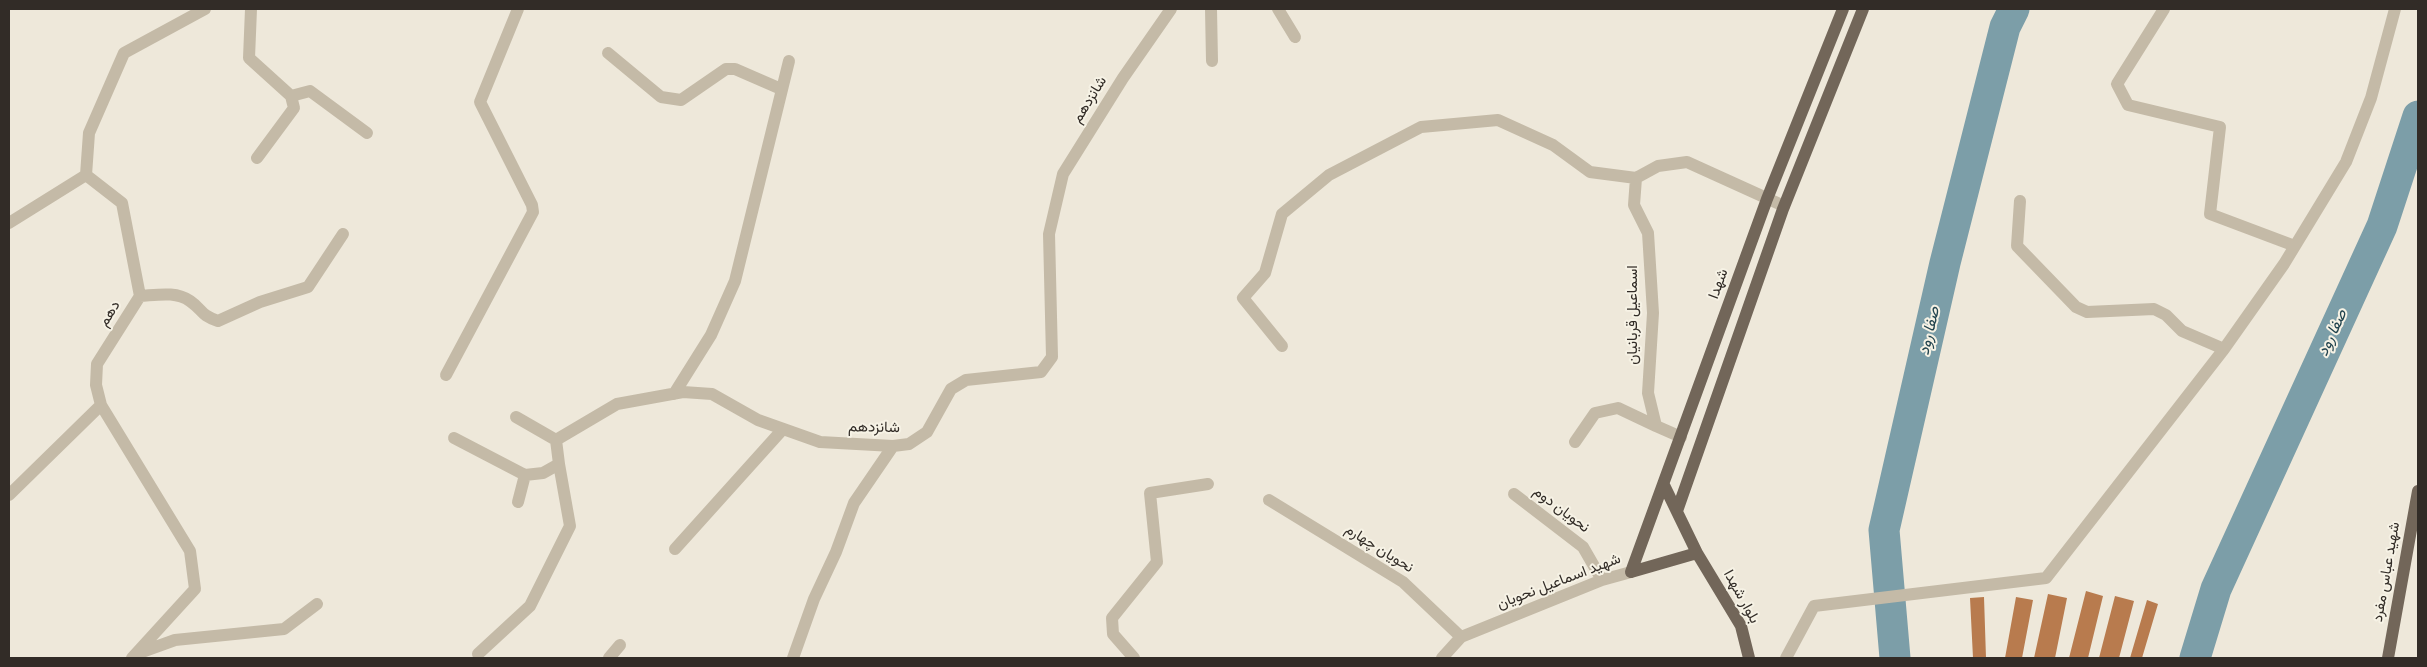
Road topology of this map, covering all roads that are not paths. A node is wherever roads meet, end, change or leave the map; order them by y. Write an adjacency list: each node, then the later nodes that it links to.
1 (205, 9): 19 (street)
2 (251, 9): 16 (street)
3 (518, 9): 30 (street)
4 (1172, 9): 40 (street, شانزدهم)
5 (1211, 9): 14 (street)
6 (1278, 9): 11 (street)
7 (1843, 9): 21 (main road, شهدا)
8 (1863, 9): 23 (main road)
9 (2164, 9): 26 (street)
10 (2395, 9): 26 (street)
11 (1295, 37)
12 (608, 53): 15 (street)
13 (789, 61): 15 (street)
14 (1212, 61)
15 (781, 89): 31 (street)
16 (291, 96): 17 (street); 18 (street)
17 (367, 133)
18 (257, 158)
19 (86, 175): 24 (street); 27 (street, دهم)
20 (1636, 178): 21 (street); 28 (street); 34 (street, اسماعیل قربانیان)
21 (1767, 199): 23 (street); 36 (main road, شهدا)
22 (2020, 201): 29 (street)
23 (1784, 206): 50 (main road)
24 (9, 223)
25 (343, 234): 27 (street)
26 (2295, 246): 29 (street)
27 (140, 296): 32 (street, دهم)
28 (1282, 346)
29 (2224, 349): 65 (street)
30 (446, 375)
31 (674, 394): 35 (street, شانزدهم); 38 (street, شانزدهم)
32 (101, 405): 46 (street); 59 (street, دهم)
33 (516, 417): 38 (street)
34 (1656, 426): 36 (street); 39 (street)
35 (784, 429): 40 (street, شانزدهم); 51 (street)
36 (1681, 437): 44 (main road, شهدا)
37 (454, 438): 42 (street)
38 (556, 440): 41 (street)
39 (1575, 442)
40 (893, 446): 61 (street)
41 (559, 464): 42 (street); 58 (street)
42 (525, 475): 49 (street)
43 (1208, 484): 62 (street)
44 (1664, 485): 50 (main road, بلوار شهدا); 53 (main road, شهدا)
45 (2418, 491): 66 (main road, شهید عباس مفرد)
46 (9, 494)
47 (1514, 494): 54 (street, نحویان دوم)
48 (1269, 500): 56 (street, نحویان چهارم)
49 (518, 502)
50 (1677, 511): 52 (main road, بلوار شهدا)
51 (675, 549)
52 (1697, 554): 53 (main road, شهید اسماعیل نحویان); 64 (main road, بلوار شهدا)
53 (1632, 572): 54 (street, شهید اسماعیل نحویان)
54 (1602, 580): 56 (street, شهید اسماعیل نحویان)
55 (317, 604): 59 (street)
56 (1462, 637): 63 (street, شهید اسماعیل نحویان)
57 (620, 645): 60 (street)
58 (478, 654)
59 (134, 656)
60 (609, 658)
61 (793, 658)
62 (1134, 658)
63 (1442, 658)
64 (1749, 658)
65 (1786, 658)
66 (2388, 658)

